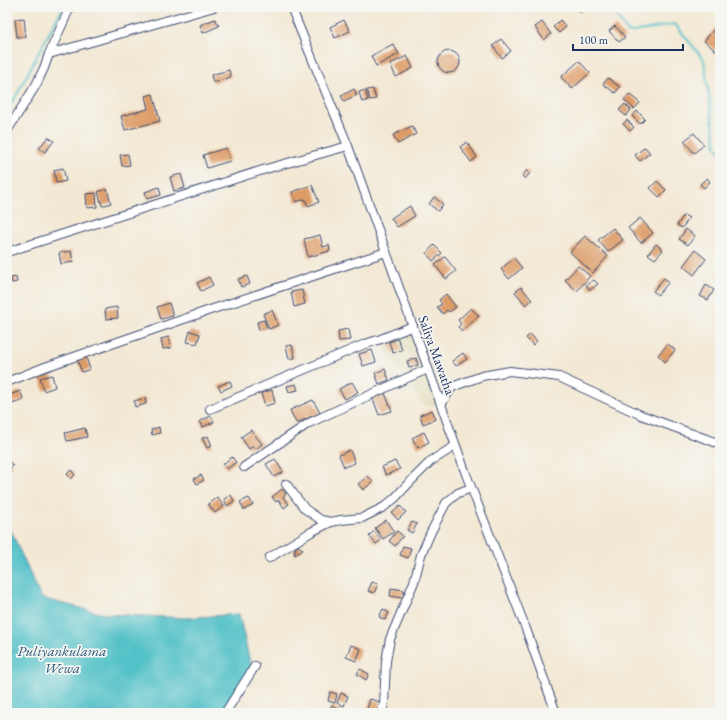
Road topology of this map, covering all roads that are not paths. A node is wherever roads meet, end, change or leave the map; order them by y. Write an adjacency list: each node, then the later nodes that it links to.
1 (70, 7): 4 (street)
2 (214, 7): 4 (street)
3 (291, 7): 6 (street, Saliya Mawatha)
4 (49, 54): 5 (street)
5 (7, 131)
6 (348, 146): 7 (street); 8 (street, Saliya Mawatha)
7 (7, 252)
8 (386, 252): 9 (street, Saliya Mawatha); 11 (street)
9 (413, 326): 10 (street, Saliya Mawatha); 13 (street)
10 (428, 369): 12 (street, Saliya Mawatha); 16 (street)
11 (7, 382)
12 (441, 404): 14 (street); 15 (street, Saliya Mawatha)
13 (210, 410)
14 (720, 444)
15 (456, 446): 18 (street, Saliya Mawatha); 19 (street)
16 (244, 467)
17 (286, 484): 19 (street)
18 (471, 488): 23 (street); 24 (street, Saliya Mawatha)
19 (331, 522): 20 (street)
20 (269, 558)
21 (255, 666): 22 (street)
22 (225, 713)
23 (381, 713)
24 (556, 713)

